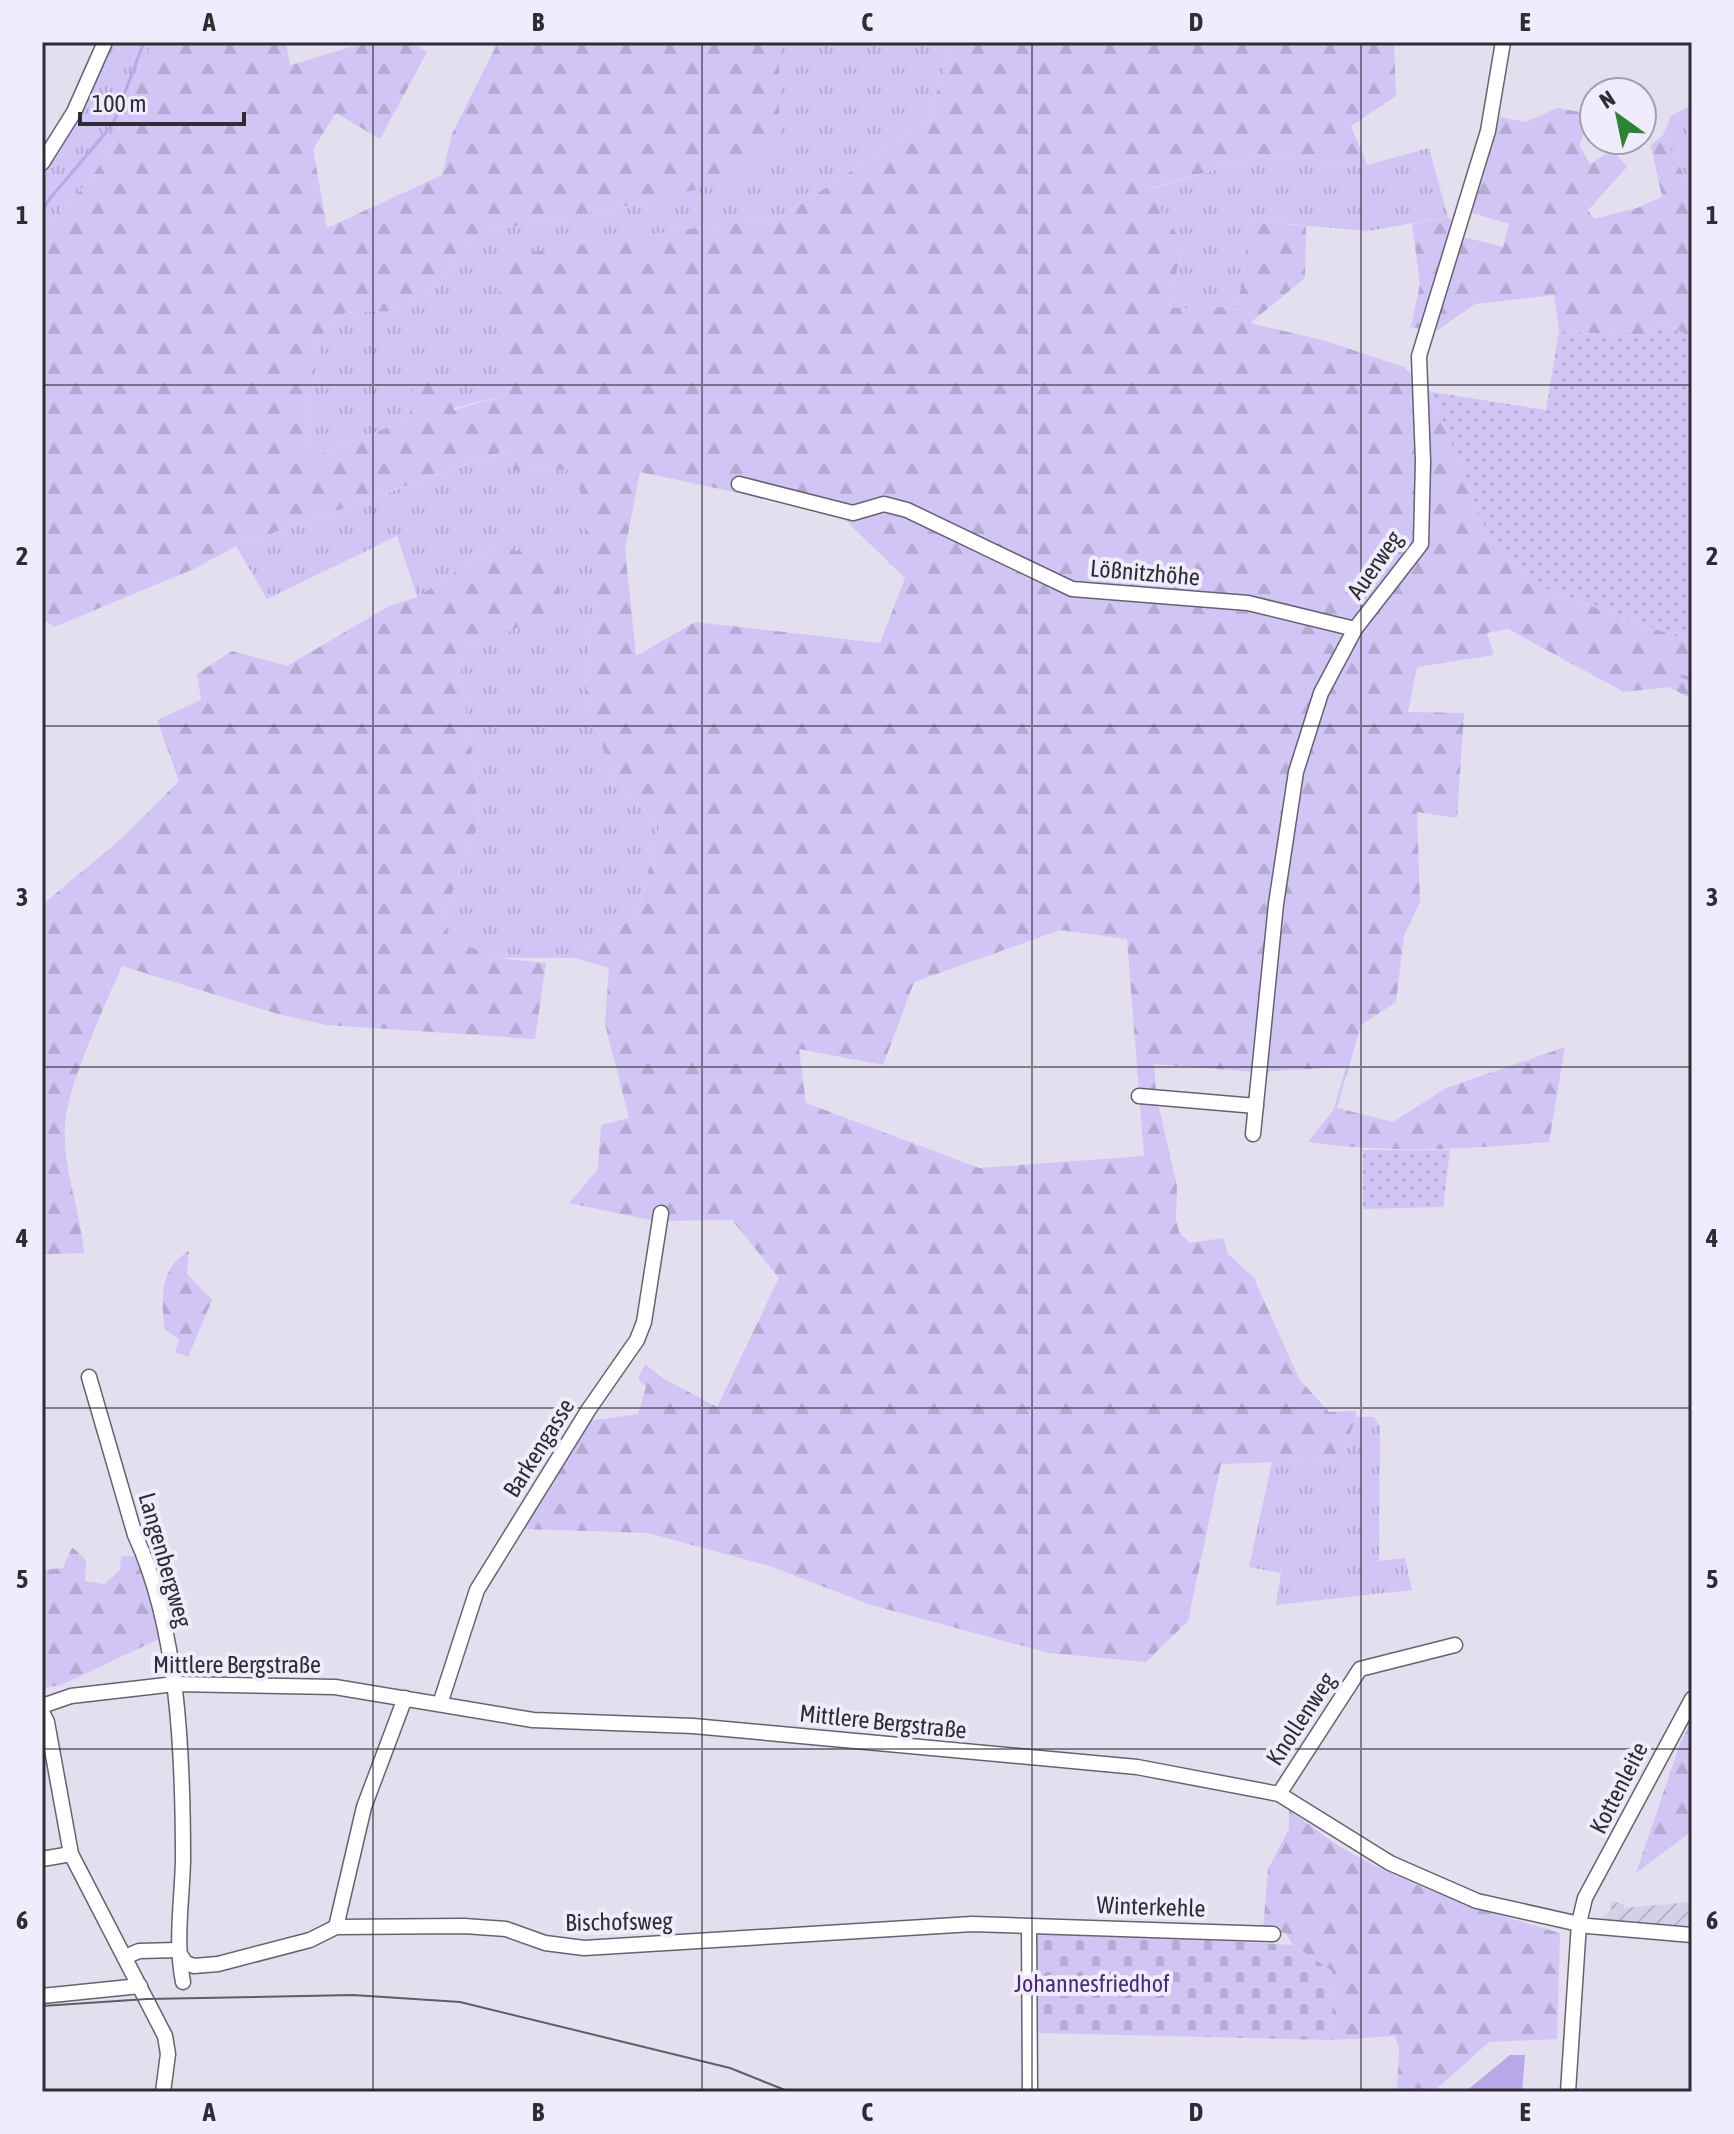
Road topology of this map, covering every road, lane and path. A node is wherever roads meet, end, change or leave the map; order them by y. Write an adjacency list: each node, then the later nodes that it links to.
1 (105, 42): 3 (street)
2 (1503, 42): 5 (street, Auerweg)
3 (42, 163)
4 (739, 484): 5 (street, Lößnitzhöhe)
5 (1355, 629): 7 (street, Auerweg)
6 (1139, 1096): 7 (street)
7 (1256, 1106): 8 (street, Auerweg)
8 (1253, 1134)
9 (661, 1213): 15 (street, Barkengasse)
10 (89, 1377): 12 (street, Langenbergweg)
11 (1455, 1645): 18 (street, Knollenweg)
12 (175, 1684): 13 (street, Mittlere Bergstraße); 16 (street, Mittlere Bergstraße); 26 (street, Langenbergweg)
13 (405, 1698): 15 (street, Mittlere Bergstraße); 22 (street)
14 (1692, 1699): 21 (street, Kottenleite)
15 (440, 1704): 18 (street, Mittlere Bergstraße)
16 (42, 1706)
17 (42, 1712): 19 (street)
18 (1279, 1794): 21 (street, Mittlere Bergstraße)
19 (71, 1854): 20 (street); 27 (street)
20 (42, 1859)
21 (1579, 1923): 25 (street, Mittlere Bergstraße); 33 (street, Kottenleite)
22 (336, 1927): 23 (street, Bischofsweg); 26 (street, Bischofsweg)
23 (1029, 1928): 24 (street, Winterkehle); 32 (street)
24 (1273, 1934)
25 (1692, 1935)
26 (177, 1950): 27 (street, Bischofsweg); 28 (street)
27 (125, 1957): 29 (street)
28 (183, 1982)
29 (140, 1986): 30 (street); 31 (street)
30 (42, 1996)
31 (163, 2092)
32 (1030, 2092)
33 (1568, 2092)

